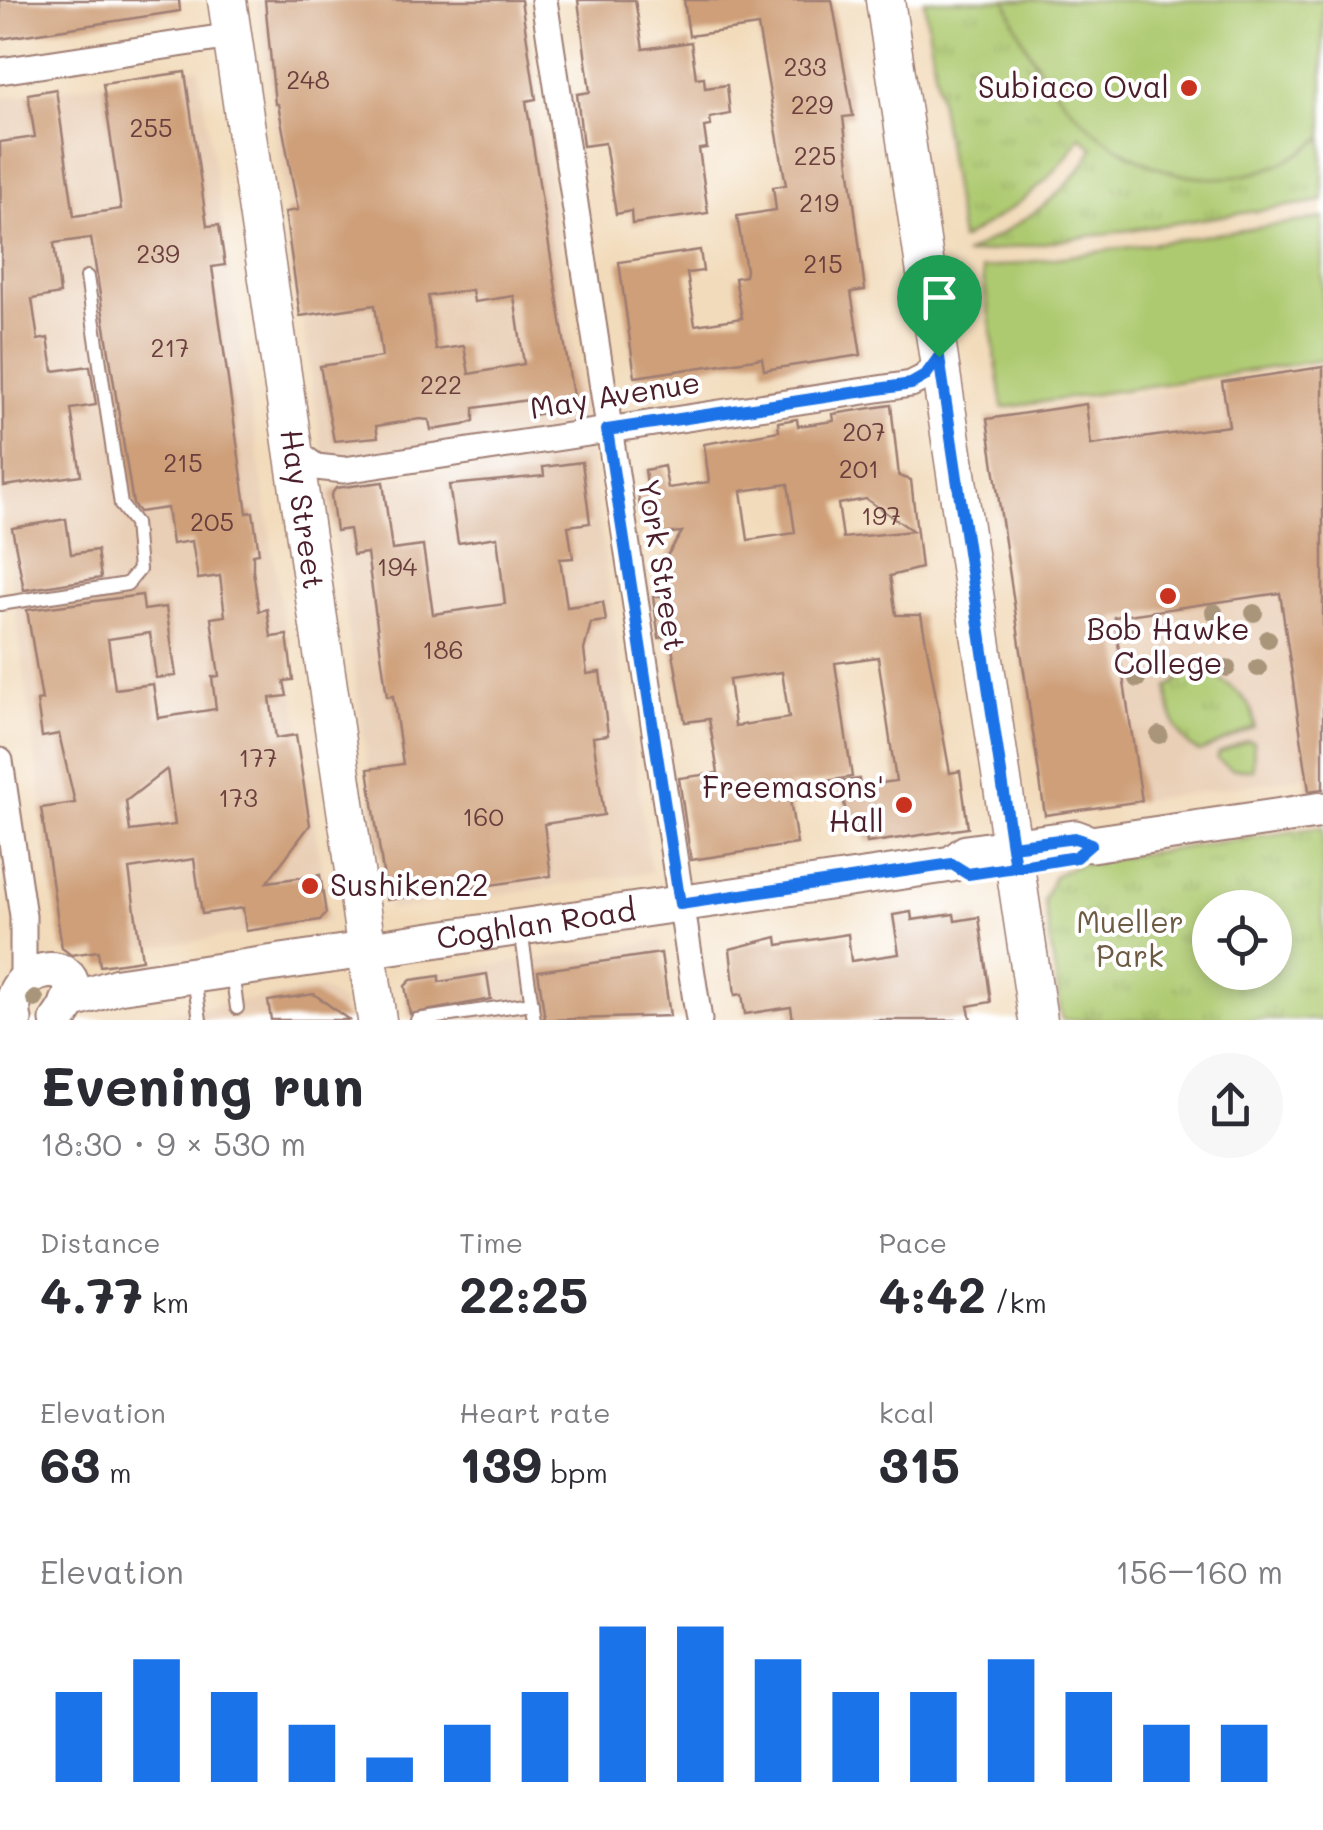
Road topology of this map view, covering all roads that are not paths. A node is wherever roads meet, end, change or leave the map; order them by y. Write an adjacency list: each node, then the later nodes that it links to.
1 (544, 0): 7 (street, York Street)
2 (885, 0): 6 (main road)
3 (230, 18): 4 (street); 8 (main road, Hay Street)
4 (0, 71)
5 (87, 276): 9 (lane)
6 (939, 357): 7 (street, May Avenue); 12 (main road)
7 (607, 430): 8 (street, May Avenue); 13 (street, York Street)
8 (294, 451): 15 (main road, Hay Street)
9 (0, 604)
10 (0, 761): 18 (street)
11 (1323, 810): 12 (street, Coghlan Road)
12 (1014, 857): 13 (street, Coghlan Road); 26 (main road)
13 (680, 904): 14 (street, Coghlan Road); 25 (street, York Street)
14 (521, 928): 15 (street, Coghlan Road); 19 (lane)
15 (367, 950): 16 (street, Coghlan Road); 22 (main road, Hay Street)
16 (232, 970): 17 (street, Coghlan Road); 20 (lane)
17 (193, 975): 18 (street, Coghlan Road); 21 (lane)
18 (28, 998)
19 (532, 1003): 23 (lane); 24 (lane)
20 (237, 1008)
21 (200, 1020)
22 (377, 1020)
23 (417, 1020)
24 (534, 1020)
25 (698, 1020)
26 (1038, 1020)

